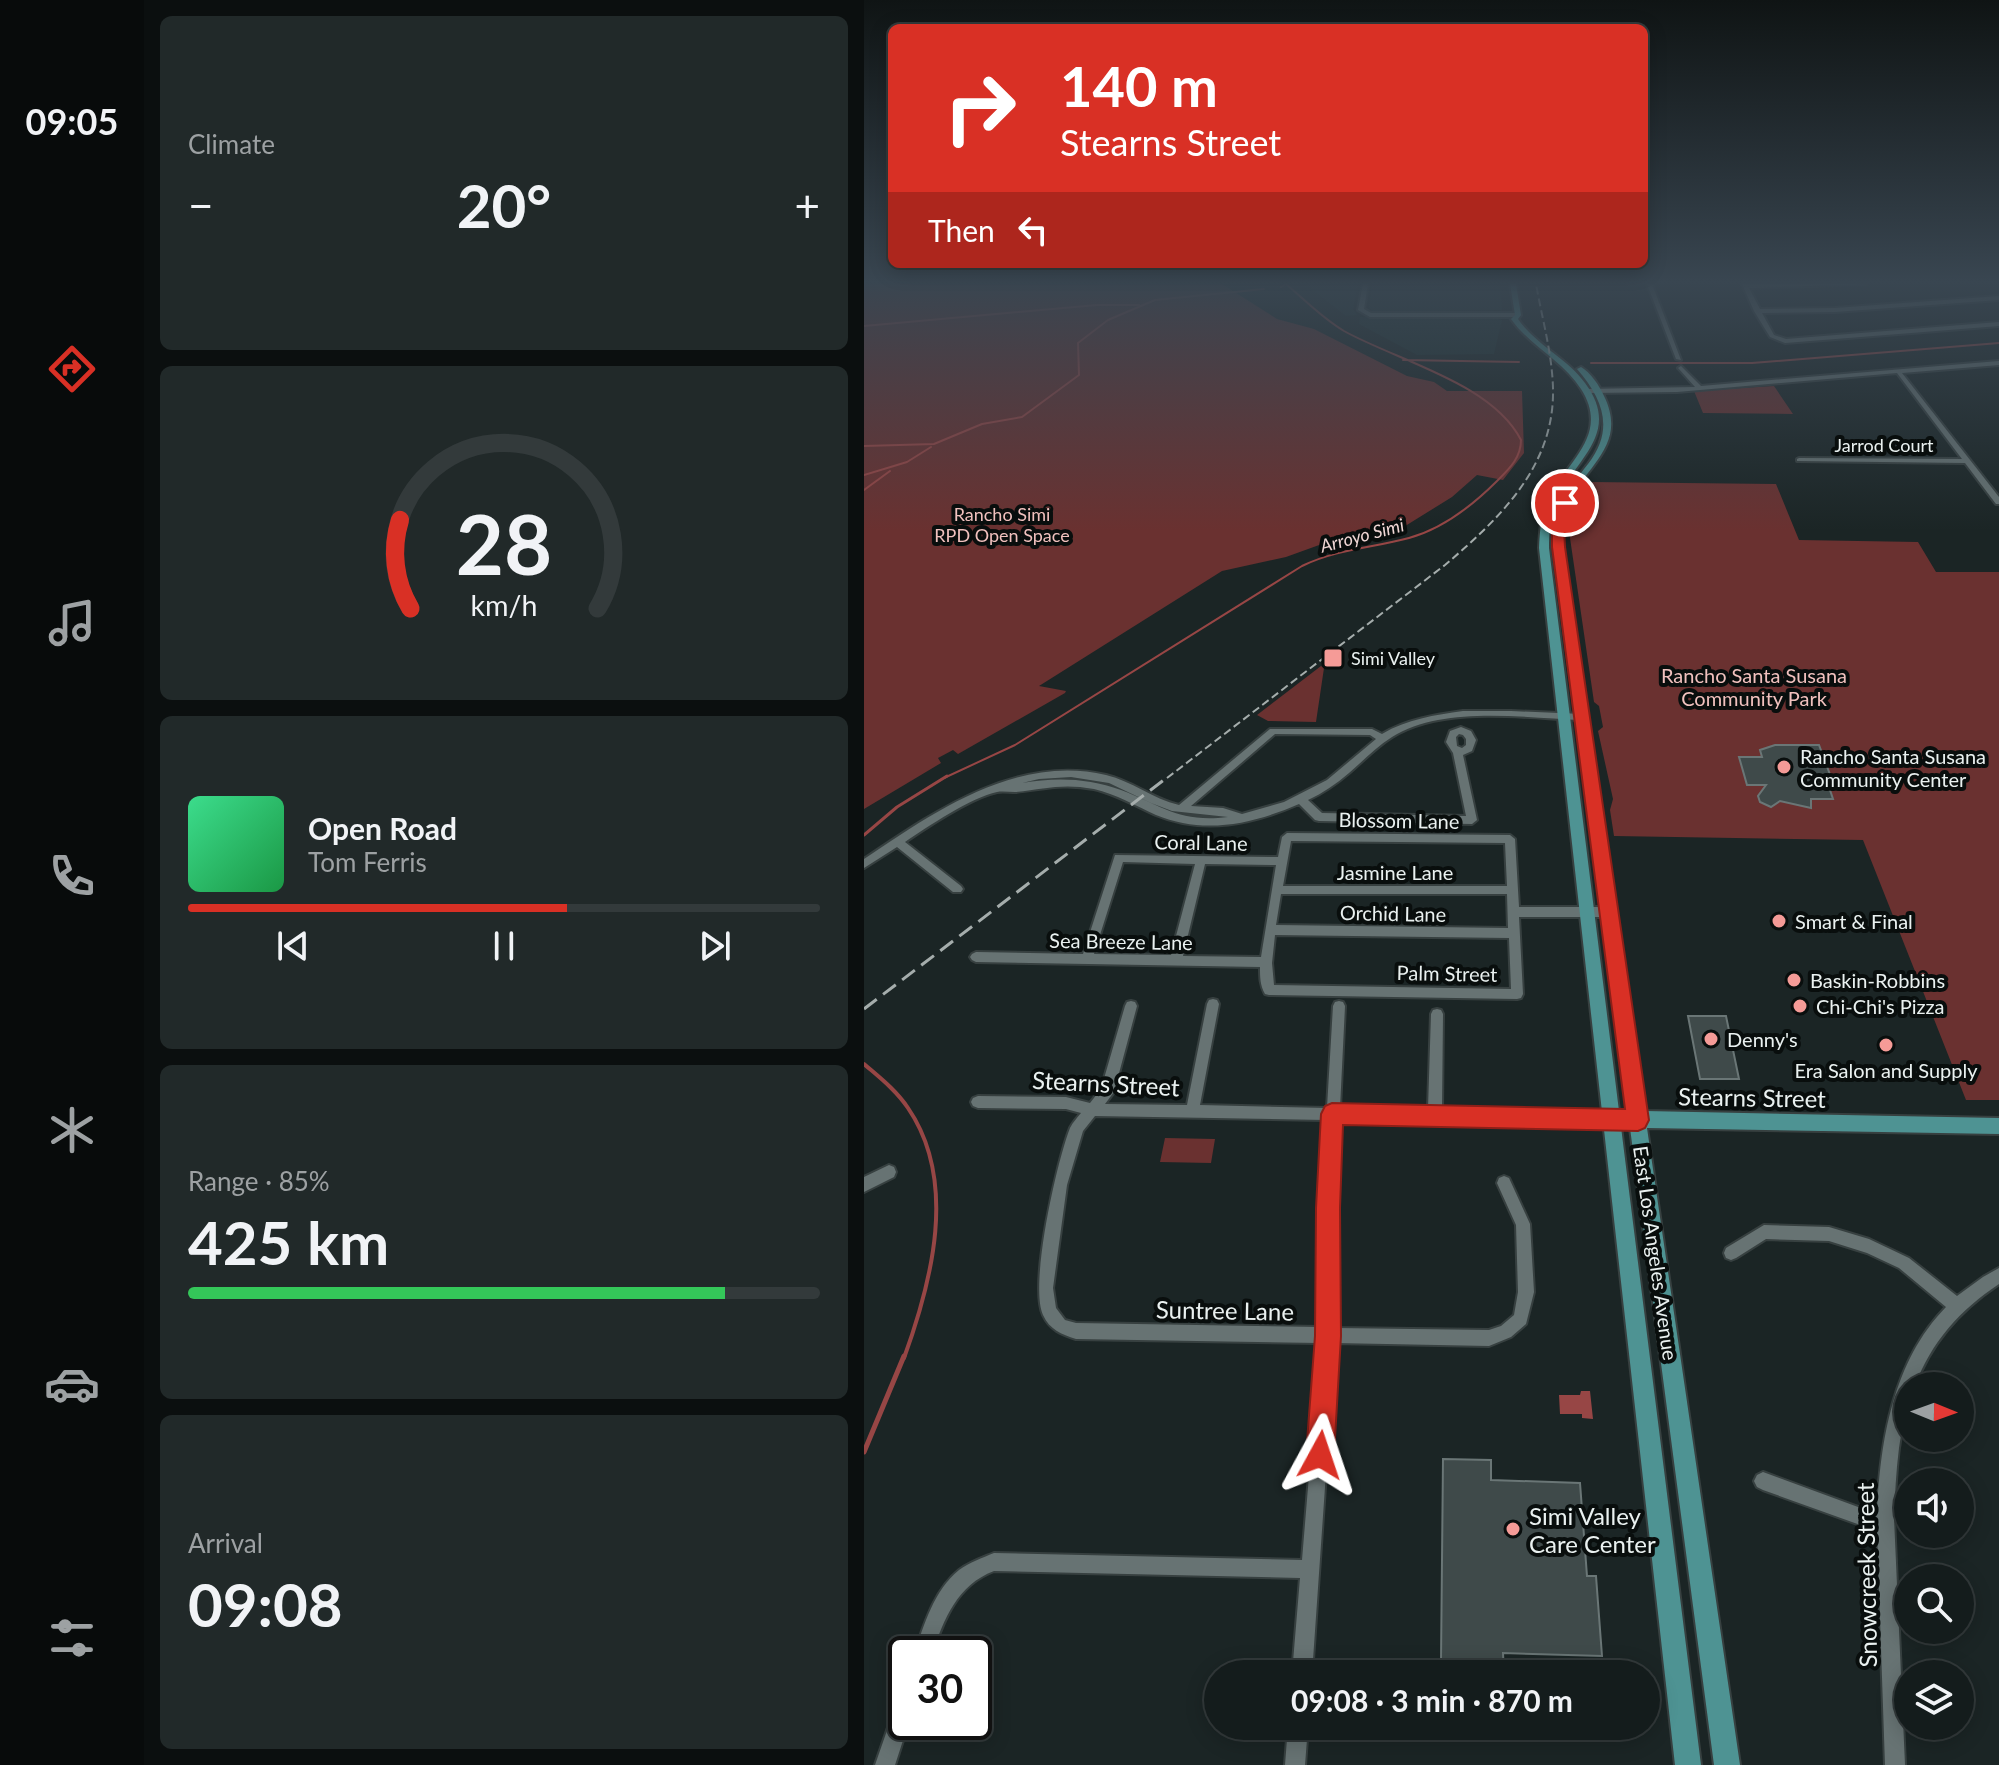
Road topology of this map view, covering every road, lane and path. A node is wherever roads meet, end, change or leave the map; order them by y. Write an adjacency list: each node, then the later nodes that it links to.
1 (1565, 366): 7 (main road)
2 (1577, 366): 8 (main road)
3 (1956, 366): 5 (street)
4 (1681, 368): 6 (street)
5 (1898, 371): 6 (street); 10 (street)
6 (1699, 387): 8 (street)
7 (1587, 391): 8 (street); 13 (main road, East Los Angeles Avenue)
8 (1599, 391): 14 (main road, East Los Angeles Avenue)
9 (1799, 460): 10 (street, Jarrod Court)
10 (1968, 461): 11 (street)
11 (1999, 502)
12 (1460, 715): 13 (street); 15 (street); 16 (street)
13 (1565, 716): 14 (street); 31 (main road, East Los Angeles Avenue)
14 (1582, 717): 32 (main road, East Los Angeles Avenue)
15 (1460, 732): 17 (street); 17 (street)
16 (1381, 738): 19 (street); 20 (street)
17 (1457, 749): 19 (street)
18 (1002, 788): 20 (street); 21 (street); 23 (street)
19 (1301, 800): 21 (street)
20 (1181, 809): 21 (street)
21 (1238, 816)
22 (1510, 839): 25 (street, Blossom Lane); 29 (street, Palm Street)
23 (898, 842): 26 (street); 27 (street)
24 (1201, 860): 25 (street, Coral Lane); 36 (street, Coral Lane); 37 (street)
25 (1282, 861): 28 (street)
26 (864, 864)
27 (957, 889)
28 (1277, 890): 29 (street, Jasmine Lane); 33 (street)
29 (1512, 890): 30 (street, Palm Street)
30 (1513, 912): 31 (street); 34 (street, Palm Street)
31 (1589, 912): 32 (street); 48 (main road, East Los Angeles Avenue)
32 (1610, 912): 49 (main road, East Los Angeles Avenue)
33 (1272, 930): 34 (street, Orchid Lane); 38 (street)
34 (1514, 933): 38 (street, Palm Street)
35 (976, 957): 36 (street, Sea Breeze Lane)
36 (1087, 959): 37 (street, Sea Breeze Lane)
37 (1176, 960): 38 (street, Sea Breeze Lane)
38 (1265, 962)
39 (1213, 1004): 45 (street)
40 (1131, 1006): 44 (street)
41 (1339, 1006): 46 (street)
42 (1437, 1014): 47 (street)
43 (978, 1102): 44 (street, Stearns Street)
44 (1093, 1110): 45 (street, Stearns Street); 57 (street, Suntree Lane)
45 (1192, 1112): 46 (street, Stearns Street)
46 (1332, 1114): 47 (street, Stearns Street); 57 (street)
47 (1435, 1115): 48 (street, Stearns Street)
48 (1612, 1119): 49 (main road, Stearns Street); 67 (main road, East Los Angeles Avenue)
49 (1638, 1120): 50 (main road, Stearns Street); 68 (main road, East Los Angeles Avenue)
50 (1999, 1126)
51 (889, 1172): 53 (street)
52 (1504, 1183): 57 (street, Suntree Lane)
53 (864, 1185)
54 (1731, 1253): 56 (street)
55 (1999, 1275): 56 (street, Snowcreek Street)
56 (1957, 1306): 59 (street, Snowcreek Street)
57 (1328, 1336): 60 (street)
58 (1763, 1481): 59 (street)
59 (1884, 1525): 69 (street, Snowcreek Street)
60 (1311, 1569): 61 (street); 62 (street)
61 (929, 1636)
62 (1303, 1660)
63 (893, 1740): 65 (street)
64 (1297, 1740): 66 (street)
65 (885, 1765)
66 (1295, 1765)
67 (1688, 1765)
68 (1727, 1765)
69 (1895, 1765)

